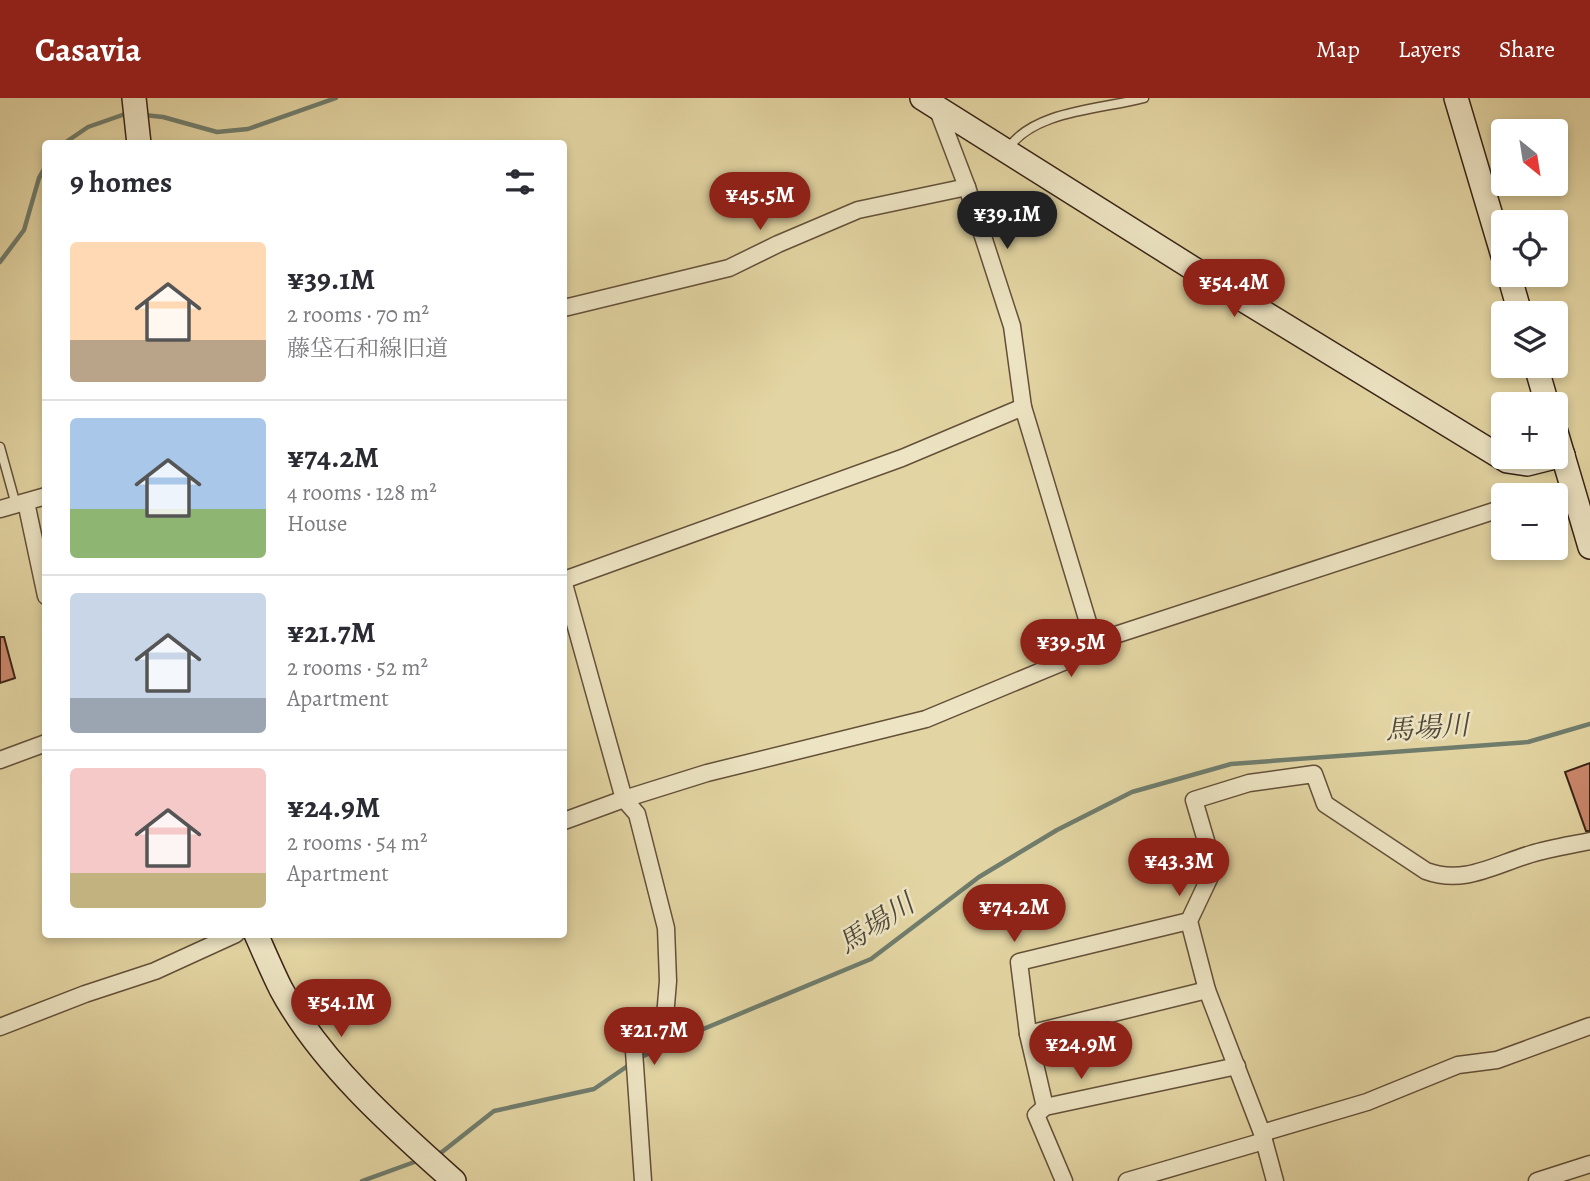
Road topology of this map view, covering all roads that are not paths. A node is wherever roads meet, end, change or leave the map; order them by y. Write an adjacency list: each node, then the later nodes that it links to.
1 (1144, 98): 4 (lane)
2 (1457, 98): 6 (street)
3 (929, 103): 4 (street); 5 (street)
4 (1006, 152): 10 (street)
5 (967, 187): 7 (street); 8 (street)
6 (1491, 215)
7 (567, 307)
8 (1023, 407): 16 (street); 19 (street)
9 (0, 447): 13 (lane)
10 (1491, 451)
11 (42, 497): 13 (street)
12 (1568, 502): 15 (street)
13 (14, 505): 17 (street)
14 (1491, 512): 19 (street)
15 (1590, 547)
16 (567, 581)
17 (42, 585)
18 (567, 593): 22 (street)
19 (1094, 642): 22 (street)
20 (42, 744): 21 (street)
21 (0, 760)
22 (624, 799): 23 (street); 37 (street)
23 (567, 820)
24 (1590, 841): 25 (street)
25 (1189, 921): 28 (street); 31 (street)
26 (227, 938): 30 (street)
27 (258, 938): 36 (street)
28 (1206, 990): 31 (street); 32 (street)
29 (1590, 1026): 34 (street)
30 (0, 1027)
31 (1028, 1034): 33 (street)
32 (1237, 1066): 33 (street); 34 (street)
33 (1045, 1107): 38 (street)
34 (1263, 1137): 39 (street); 40 (street)
35 (1590, 1164): 41 (street)
36 (447, 1175)
37 (643, 1181)
38 (1064, 1181)
39 (1127, 1181)
40 (1275, 1181)
41 (1537, 1181)

